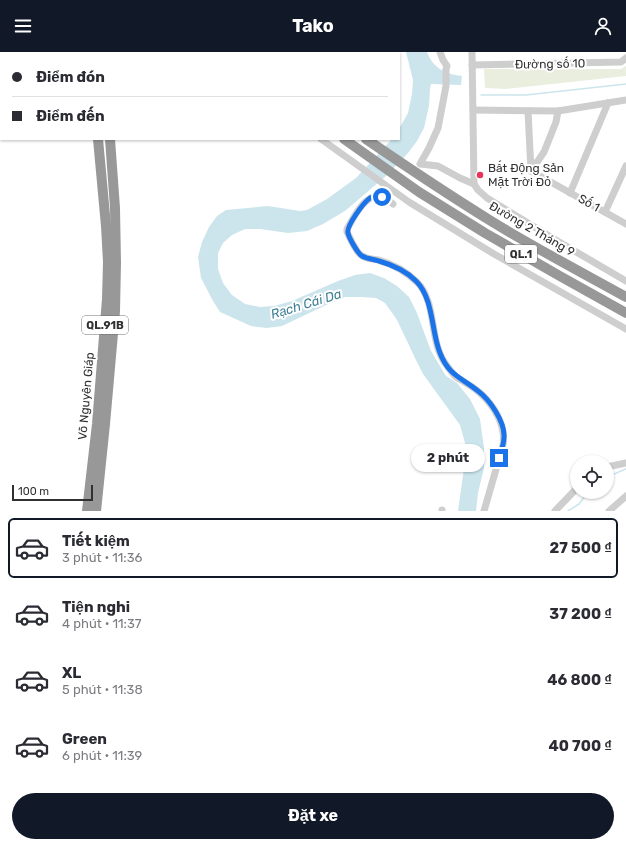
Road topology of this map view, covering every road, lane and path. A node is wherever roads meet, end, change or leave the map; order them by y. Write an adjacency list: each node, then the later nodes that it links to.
1 (440, 52): 17 (street)
2 (472, 52): 4 (street)
3 (626, 58): 4 (street, Đường số 10)
4 (472, 65): 7 (street)
5 (626, 100): 6 (street)
6 (608, 103): 9 (street); 18 (street)
7 (473, 110): 8 (street); 17 (street)
8 (528, 111): 9 (street); 16 (street)
9 (558, 111): 16 (street)
10 (98, 140): 26 (highway, Võ Nguyên Giáp / QL.91B)
11 (110, 140): 26 (highway, Võ Nguyên Giáp / QL.91B)
12 (322, 140): 25 (street)
13 (345, 140): 24 (highway, QL.1)
14 (367, 140): 23 (highway, Đường 2 Tháng 9 / QL.1)
15 (626, 166): 20 (street)
16 (531, 171): 18 (street, Số 1)
17 (474, 184): 22 (street)
18 (570, 192): 20 (street, Số 1)
19 (393, 204): 33 (street)
20 (605, 212): 21 (street, Số 1)
21 (626, 224)
22 (626, 281): 23 (street)
23 (622, 295)
24 (626, 313)
25 (626, 329)
26 (101, 424): 31 (highway, Võ Nguyên Giáp / QL.91B); 32 (highway, Võ Nguyên Giáp / QL.91B)
27 (626, 463): 28 (street)
28 (614, 466)
29 (570, 495): 34 (street)
30 (626, 496): 35 (street)
31 (87, 511)
32 (96, 511)
33 (484, 511)
34 (555, 511)
35 (609, 511)

